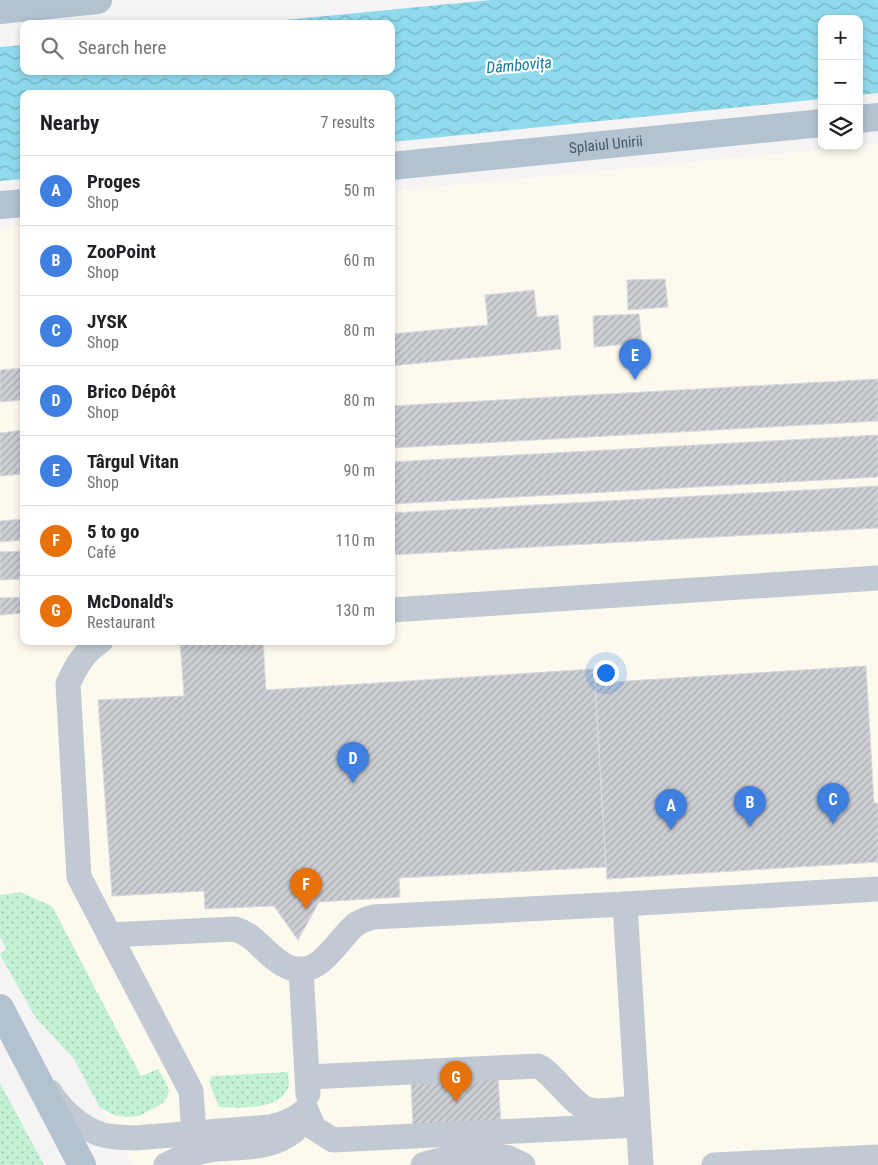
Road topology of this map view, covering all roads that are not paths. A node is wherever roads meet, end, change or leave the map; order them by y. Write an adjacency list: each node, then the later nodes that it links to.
1 (98, 0): 2 (main road)
2 (0, 10)
3 (878, 117): 4 (main road)
4 (863, 119)
5 (818, 123): 6 (main road, Splaiul Unirii)
6 (395, 166)
7 (20, 203): 8 (main road)
8 (0, 205)
9 (878, 578): 10 (lane)
10 (395, 610)
11 (96, 645): 14 (lane)
12 (878, 889): 13 (lane)
13 (625, 904): 15 (lane); 20 (lane)
14 (109, 935): 15 (lane); 21 (lane)
15 (301, 969): 18 (lane)
16 (0, 1008): 17 (main road)
17 (24, 1053): 21 (lane); 23 (main road)
18 (308, 1077): 19 (lane); 20 (lane)
19 (306, 1110): 20 (lane); 21 (lane); 24 (lane)
20 (638, 1117): 27 (lane)
21 (194, 1132)
22 (878, 1157): 28 (lane)
23 (82, 1165)
24 (166, 1165)
25 (423, 1165): 26 (lane)
26 (524, 1165)
27 (641, 1165)
28 (714, 1165)

